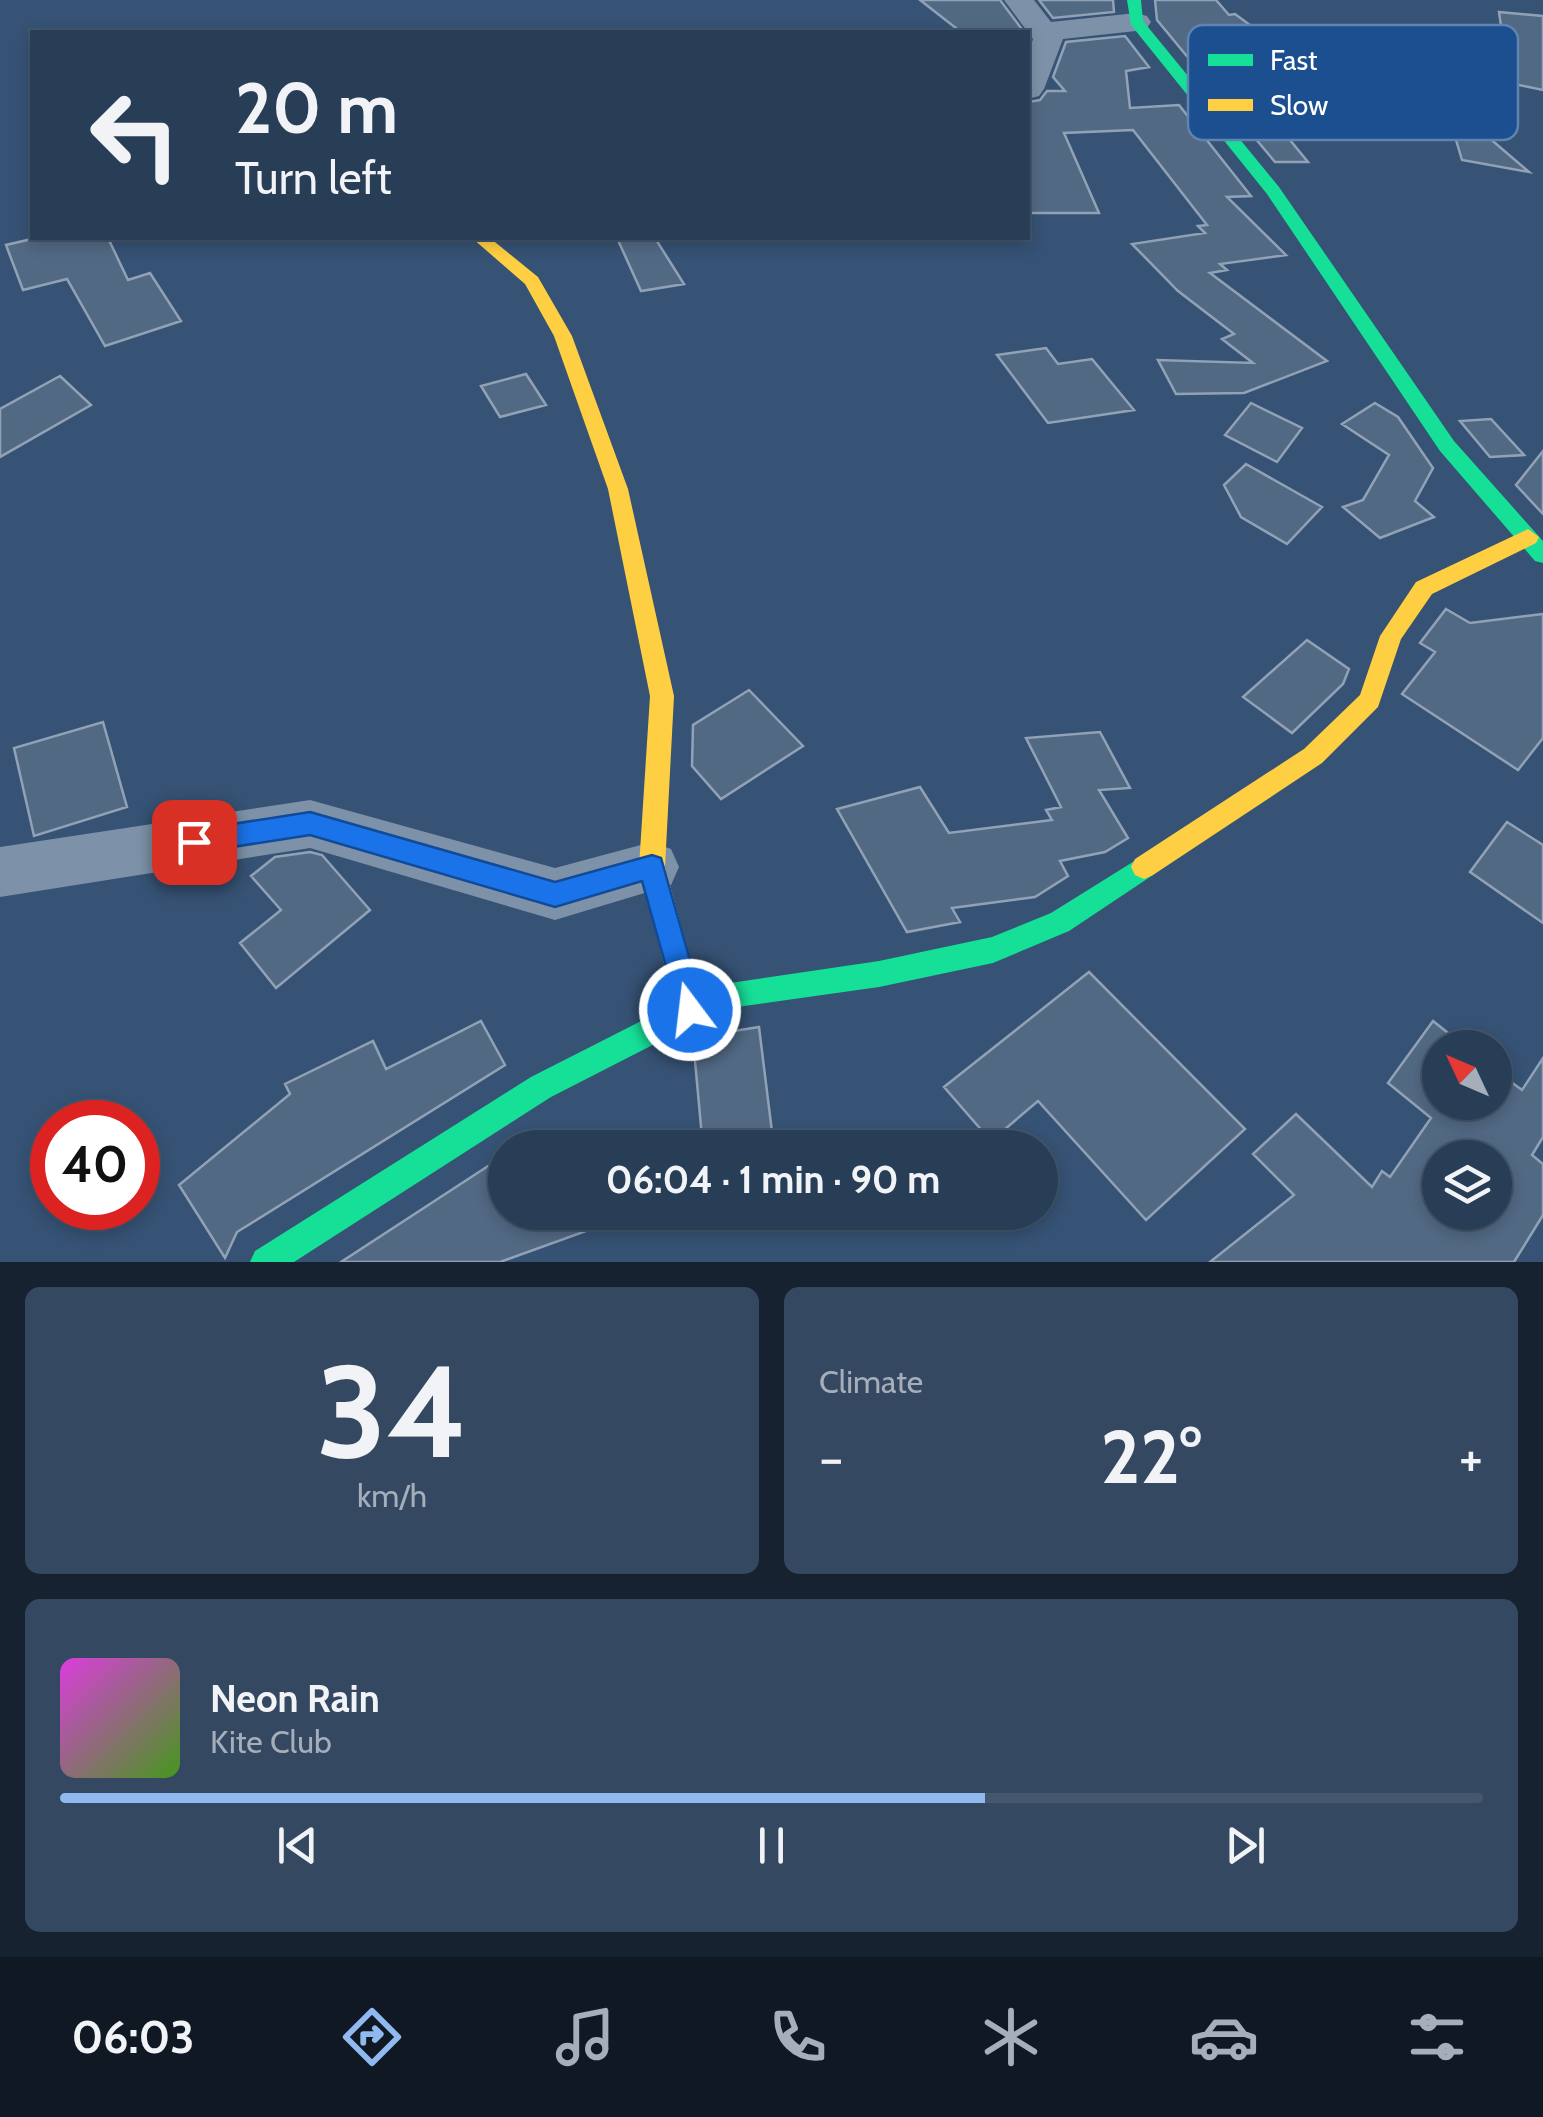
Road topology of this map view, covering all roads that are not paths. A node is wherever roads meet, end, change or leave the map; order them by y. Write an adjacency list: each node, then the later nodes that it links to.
1 (1019, 0): 3 (street)
2 (1135, 11): 3 (street); 4 (street)
3 (1044, 32): 5 (street)
4 (1188, 80)
5 (1030, 85)
6 (1234, 140): 8 (street)
7 (482, 240): 9 (street)
8 (1535, 546): 11 (street)
9 (652, 867): 10 (street); 11 (street)
10 (0, 872)
11 (690, 1010): 12 (street)
12 (266, 1262)

